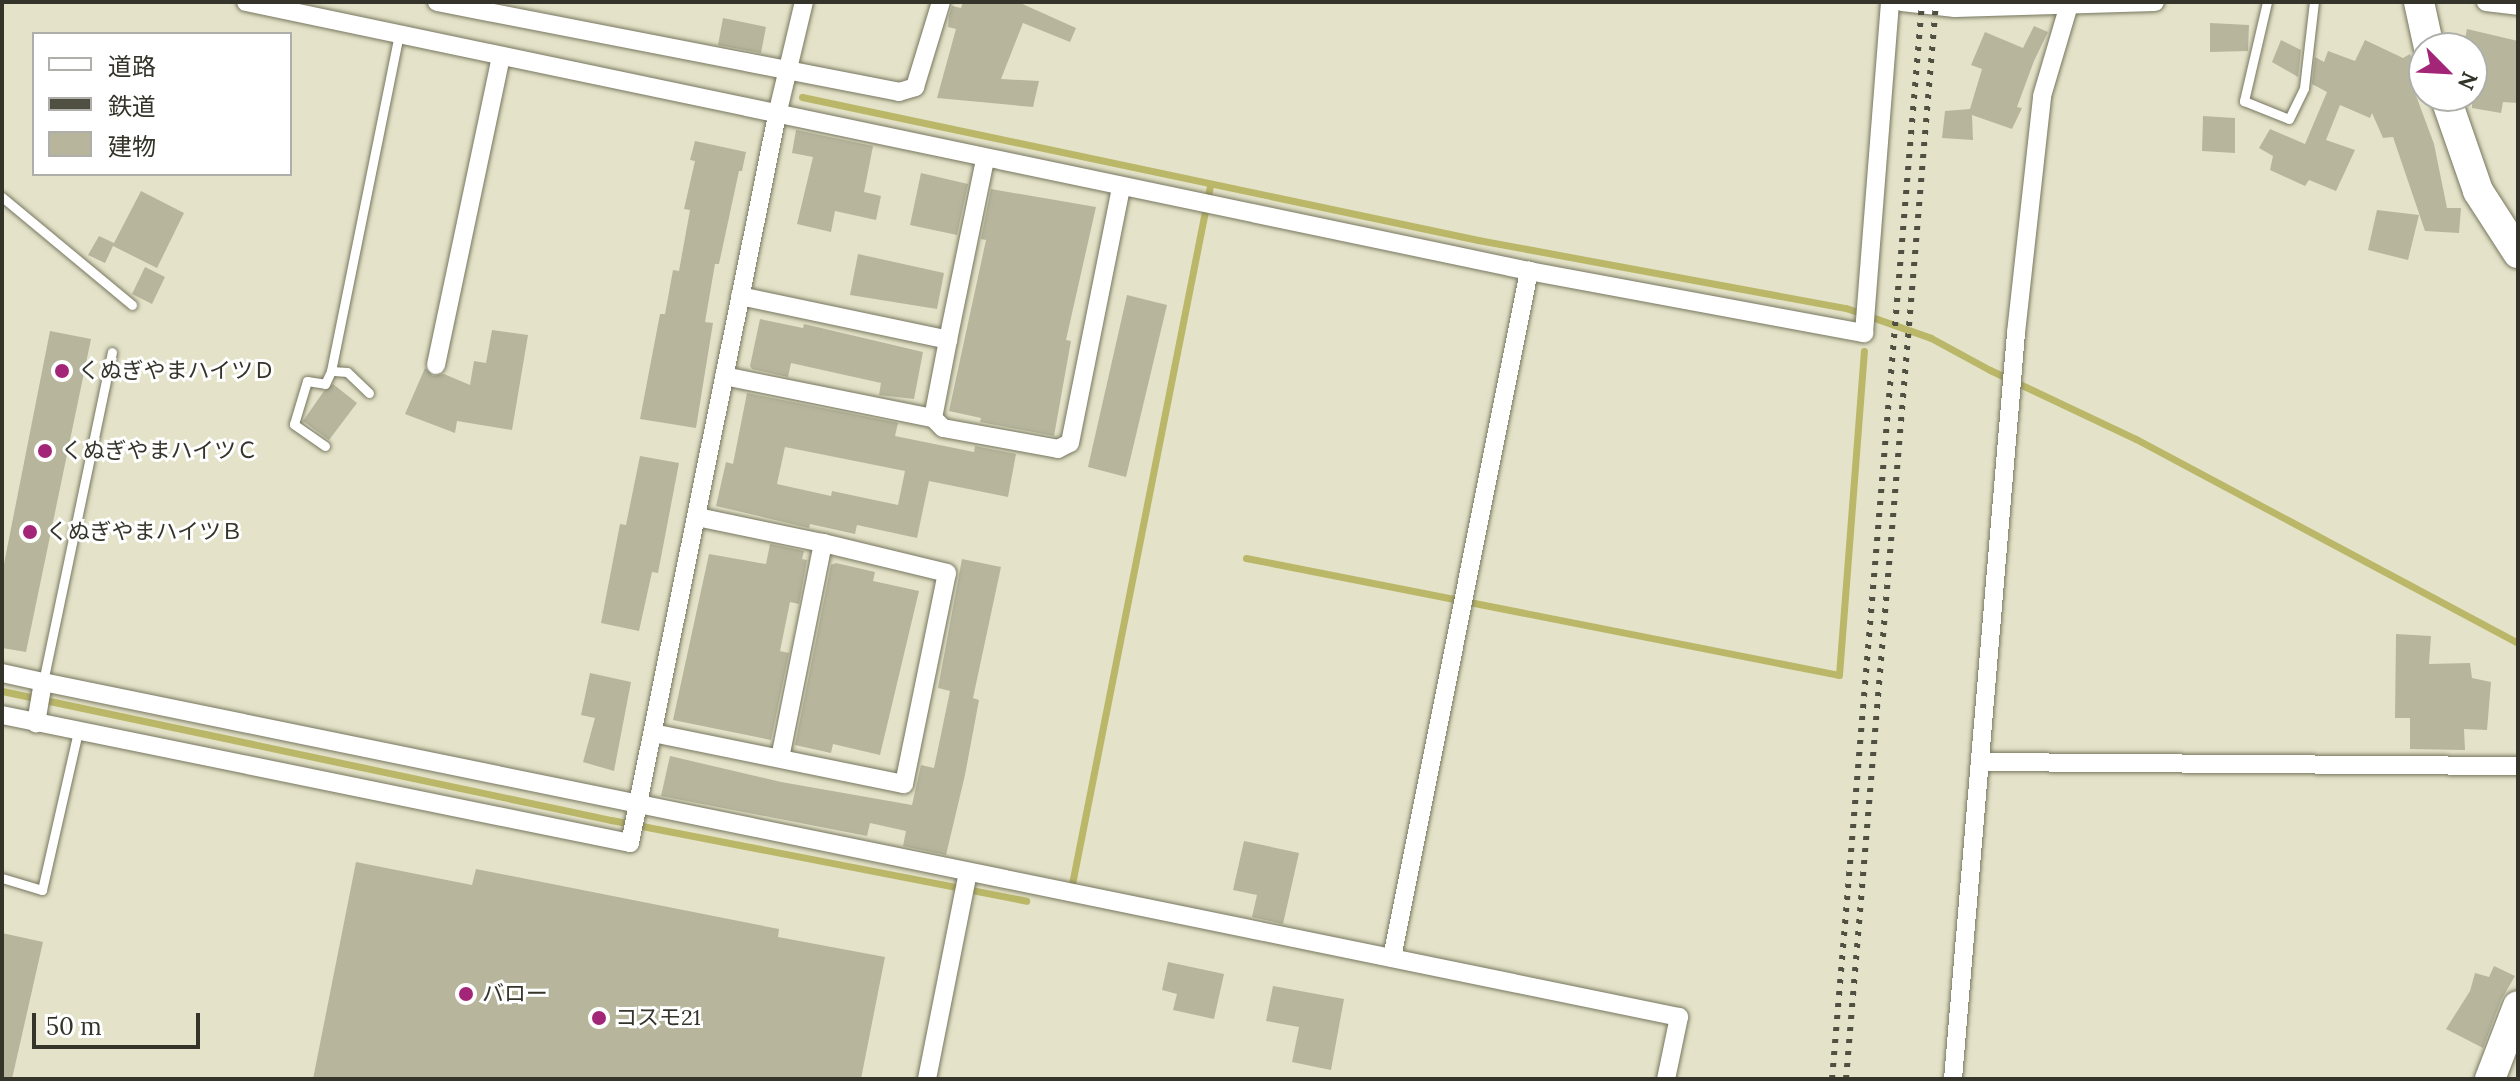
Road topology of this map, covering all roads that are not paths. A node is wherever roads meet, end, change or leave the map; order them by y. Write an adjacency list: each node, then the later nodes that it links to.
1 (246, 2): 16 (street)
2 (437, 2): 14 (street)
3 (804, 2): 18 (street)
4 (941, 2): 18 (street)
5 (1890, 2): 25 (street)
6 (1902, 2): 12 (street)
7 (2155, 2): 12 (street)
8 (2267, 2): 9 (lane)
9 (2314, 2)
10 (2419, 2): 15 (main road)
11 (2486, 2): 13 (street)
12 (2069, 5): 45 (street)
13 (2518, 6)
14 (505, 9): 18 (street)
15 (2426, 32)
16 (399, 35): 17 (street); 31 (lane)
17 (501, 57): 20 (street); 30 (street)
18 (787, 71): 20 (street)
19 (2451, 112): 24 (main road)
20 (777, 115): 21 (street); 26 (street)
21 (985, 159): 22 (street); 28 (street)
22 (1121, 187): 25 (street); 34 (street)
23 (2, 197): 27 (lane)
24 (2518, 253)
25 (1529, 271): 50 (street)
26 (740, 296): 28 (street); 32 (street)
27 (132, 305)
28 (948, 340): 34 (street)
29 (112, 352): 39 (lane)
30 (436, 365)
31 (331, 371): 33 (lane); 35 (lane)
32 (724, 376): 34 (street); 36 (street)
33 (369, 393)
34 (933, 418)
35 (325, 446)
36 (697, 517): 37 (street); 43 (street)
37 (823, 543): 44 (street); 44 (street)
38 (2, 673): 39 (street)
39 (43, 682): 41 (street); 47 (street)
40 (2, 715): 41 (street)
41 (36, 723): 42 (street)
42 (78, 731): 47 (street); 49 (lane)
43 (653, 733): 44 (street); 47 (street)
44 (780, 758)
45 (1981, 762): 46 (street); 54 (street)
46 (2518, 766)
47 (639, 804): 48 (street)
48 (968, 872): 50 (street); 52 (street)
49 (2, 878)
50 (1392, 958): 53 (street)
51 (2518, 1006): 55 (main road)
52 (927, 1079)
53 (1666, 1079)
54 (1953, 1079)
55 (2490, 1079)

